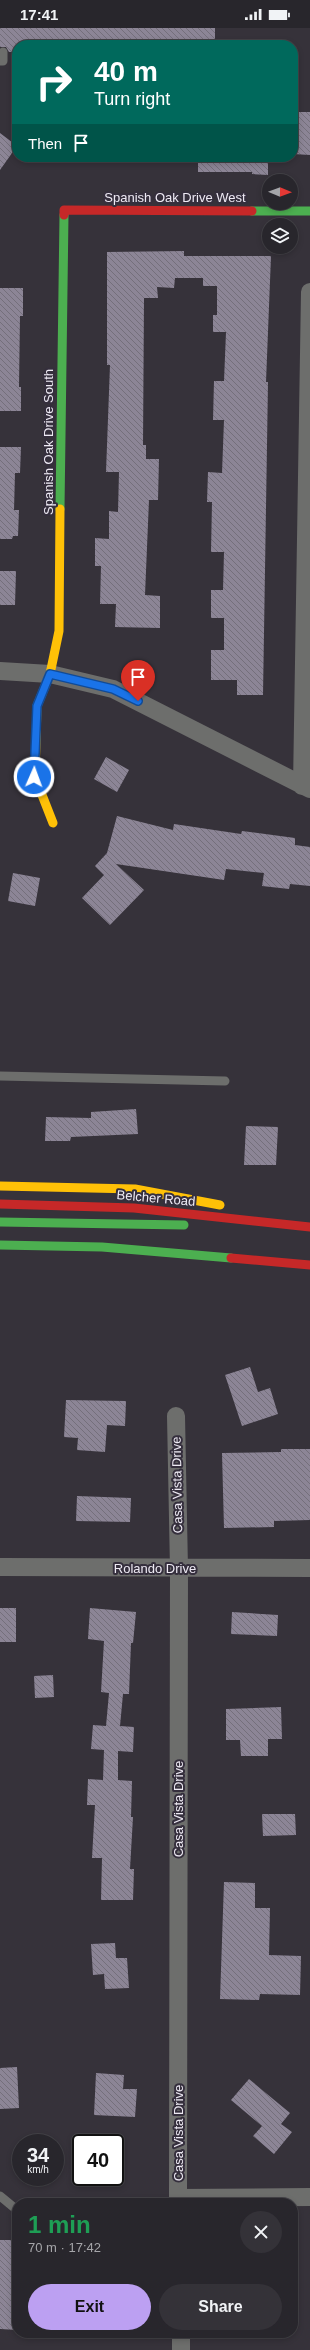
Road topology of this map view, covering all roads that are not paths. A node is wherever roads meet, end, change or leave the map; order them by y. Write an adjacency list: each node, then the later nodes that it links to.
1 (64, 210): 2 (main road, Spanish Oak Drive West); 5 (main road, Spanish Oak Drive South)
2 (310, 211)
3 (310, 292): 6 (street)
4 (0, 671): 5 (street)
5 (50, 674): 6 (street); 7 (main road, Spanish Oak Drive South)
6 (306, 788)
7 (53, 823)
8 (0, 1076): 9 (lane)
9 (225, 1081)
10 (0, 1186): 13 (main road)
11 (0, 1204): 13 (main road, Belcher Road)
12 (0, 1222): 13 (main road)
13 (293, 1225): 14 (main road, Belcher Road)
14 (310, 1227)
15 (0, 1245): 16 (main road)
16 (11, 1245): 17 (lane); 18 (main road)
17 (4, 1254)
18 (310, 1265)
19 (176, 1416): 22 (street, Casa Vista Drive)
20 (0, 1567): 22 (street, Rolando Drive)
21 (310, 1568): 22 (street, Rolando Drive)
22 (178, 1569): 25 (street, Casa Vista Drive)
23 (0, 2196): 27 (lane)
24 (310, 2197): 26 (street)
25 (178, 2198)
26 (277, 2198)
27 (12, 2206)
28 (180, 2338): 29 (street)
29 (181, 2350)

